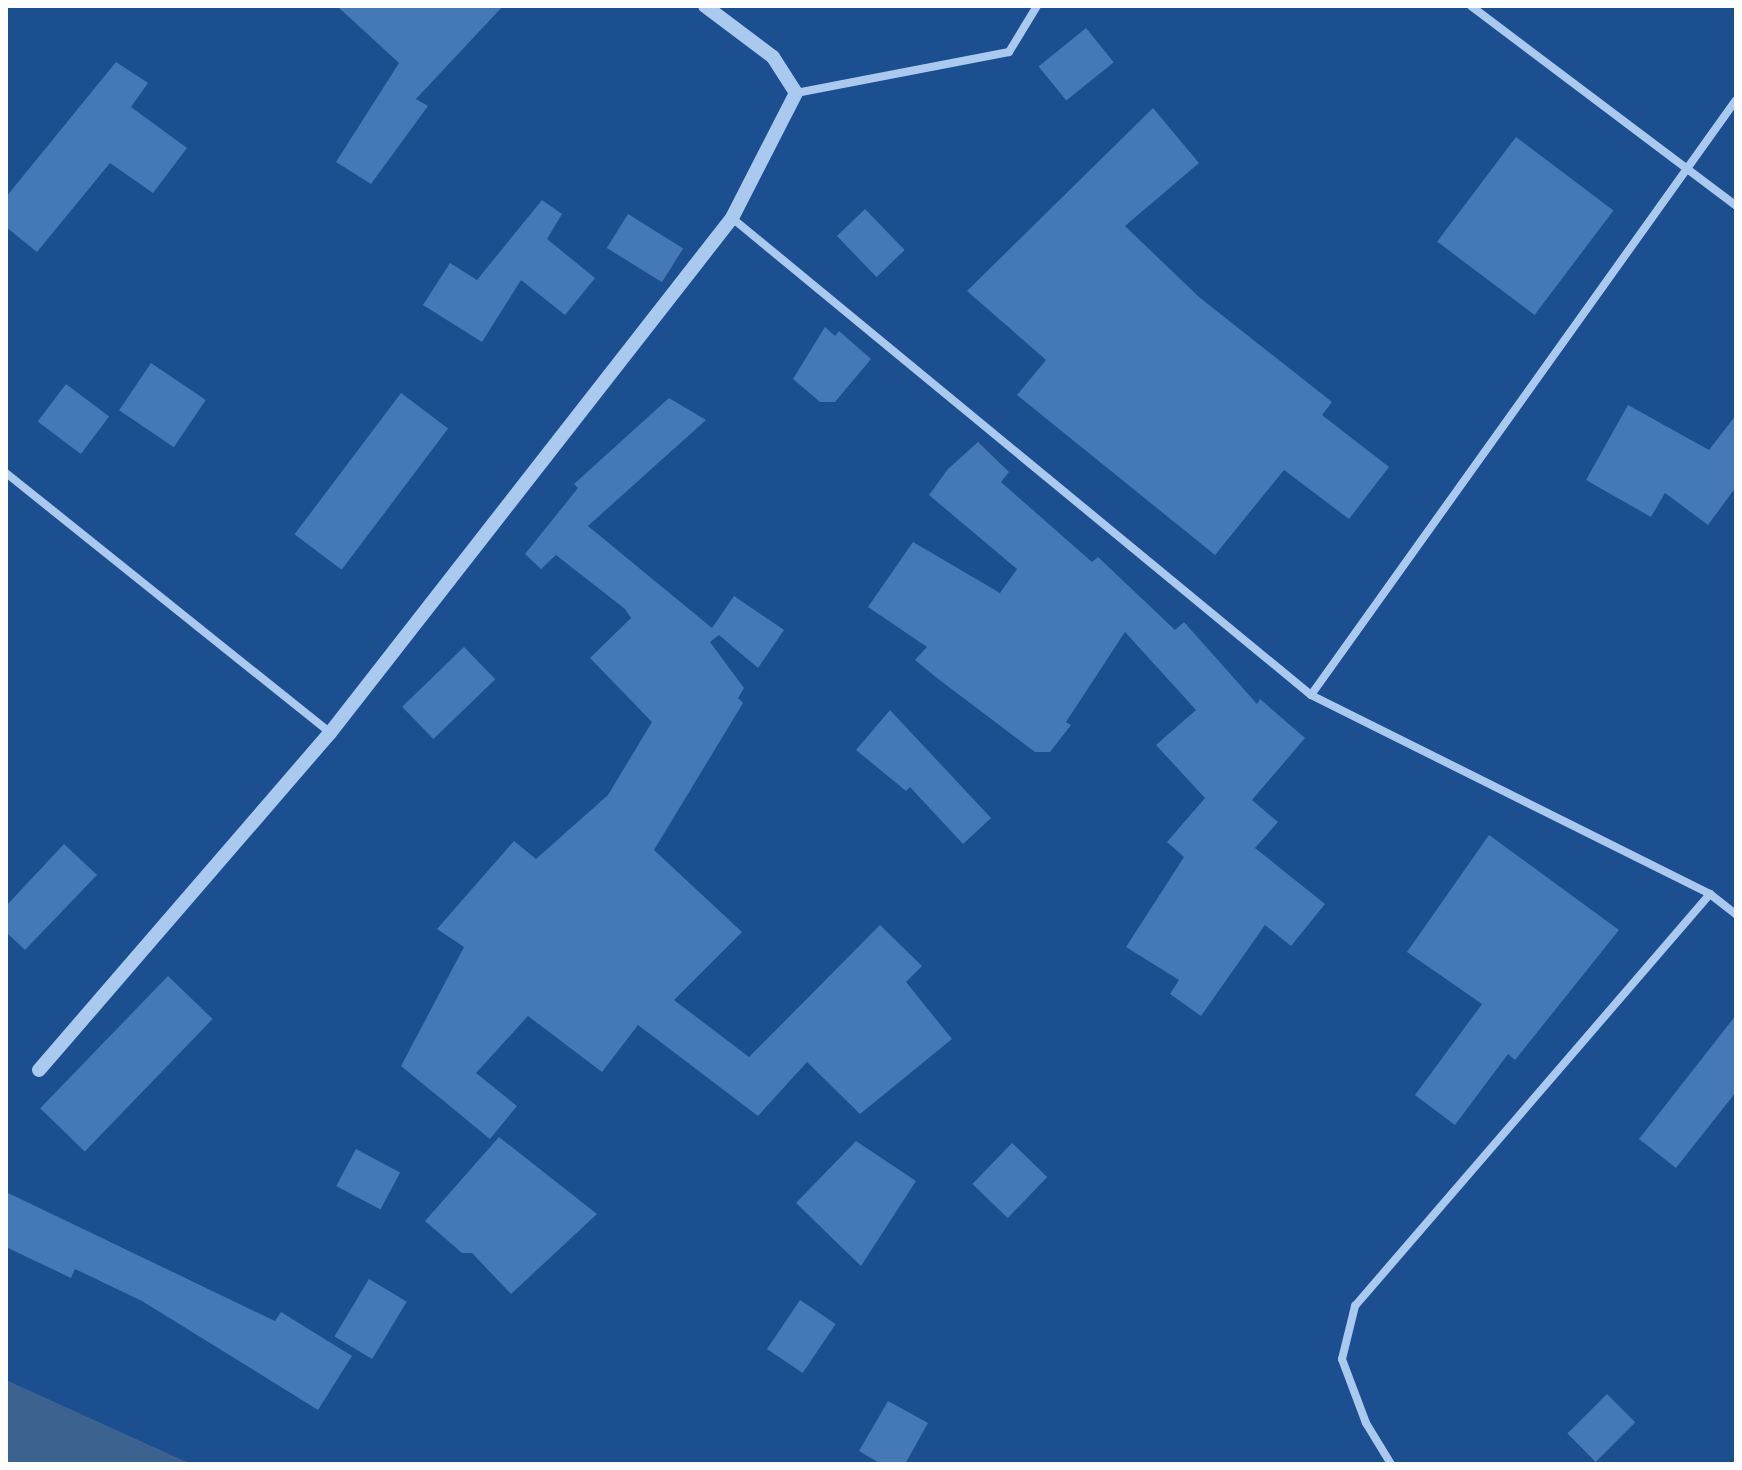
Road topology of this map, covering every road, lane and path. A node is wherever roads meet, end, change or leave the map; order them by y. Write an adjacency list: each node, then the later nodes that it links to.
1 (705, 6): 4 (street)
2 (1037, 6): 4 (street)
3 (1471, 6): 6 (street)
4 (796, 93): 8 (street)
5 (1736, 100): 6 (street)
6 (1686, 169): 7 (street); 10 (street)
7 (1736, 206)
8 (732, 218): 10 (street); 11 (street)
9 (6, 473): 11 (street)
10 (1311, 695): 12 (street)
11 (330, 733): 14 (street)
12 (1710, 894): 13 (street); 15 (street)
13 (1736, 914)
14 (39, 1070)
15 (1391, 1464)

